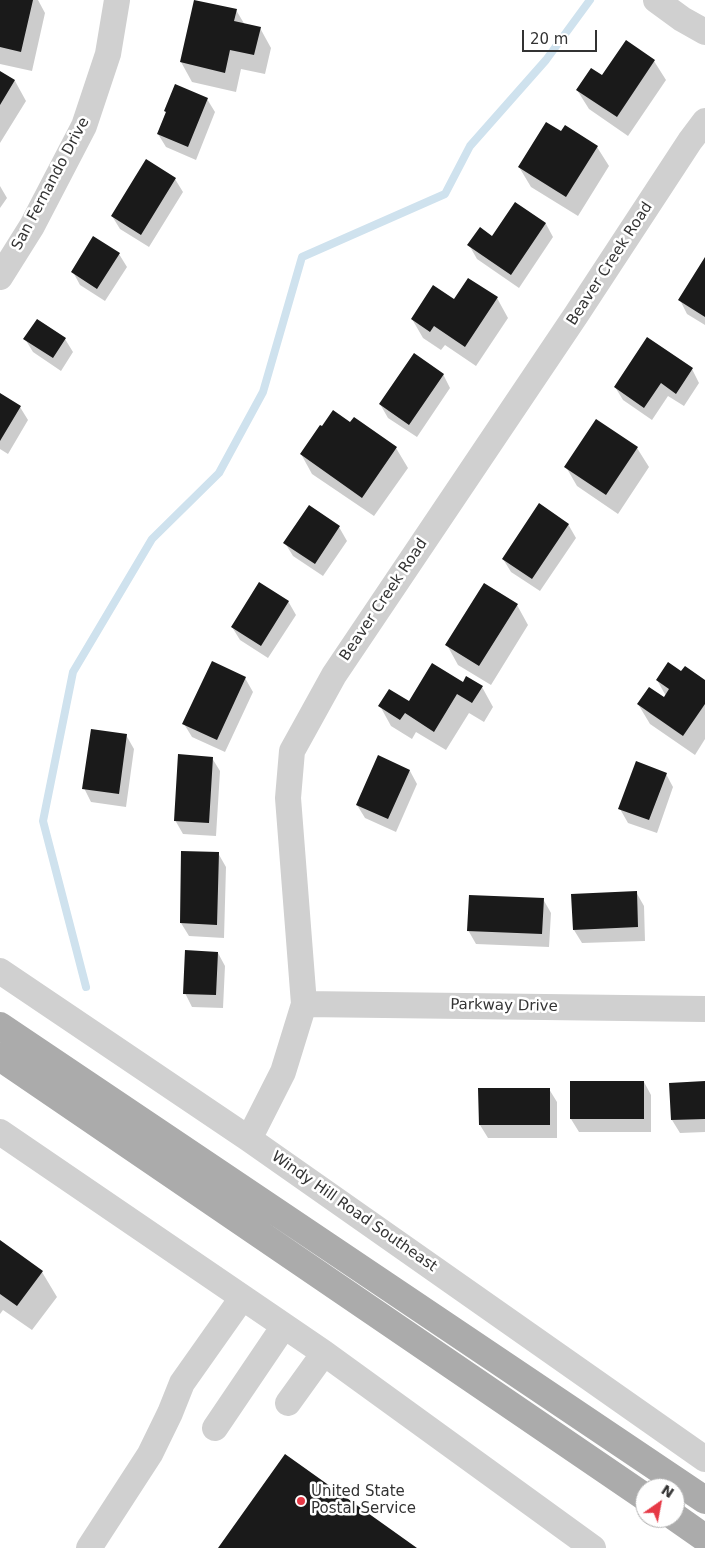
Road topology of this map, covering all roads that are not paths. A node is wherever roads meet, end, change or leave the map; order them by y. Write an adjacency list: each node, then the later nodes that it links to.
1 (117, 0): 5 (street, San Fernando Drive)
2 (656, 0): 3 (street)
3 (705, 32)
4 (705, 122): 7 (street, Beaver Creek Road)
5 (0, 277)
6 (0, 971): 12 (street, Windy Hill Road Southeast)
7 (304, 1004): 8 (street, Parkway Drive); 12 (street, Beaver Creek Road)
8 (705, 1009)
9 (0, 1026): 20 (main road)
10 (0, 1057): 19 (main road)
11 (0, 1132): 13 (street)
12 (249, 1139): 18 (street, Windy Hill Road Southeast)
13 (242, 1298): 14 (street); 23 (street)
14 (284, 1326): 15 (street); 17 (street)
15 (324, 1353): 16 (street); 24 (street)
16 (288, 1403)
17 (215, 1428)
18 (705, 1459)
19 (635, 1490)
20 (705, 1500)
21 (685, 1525): 22 (main road)
22 (705, 1538)
23 (89, 1548)
24 (593, 1548)

